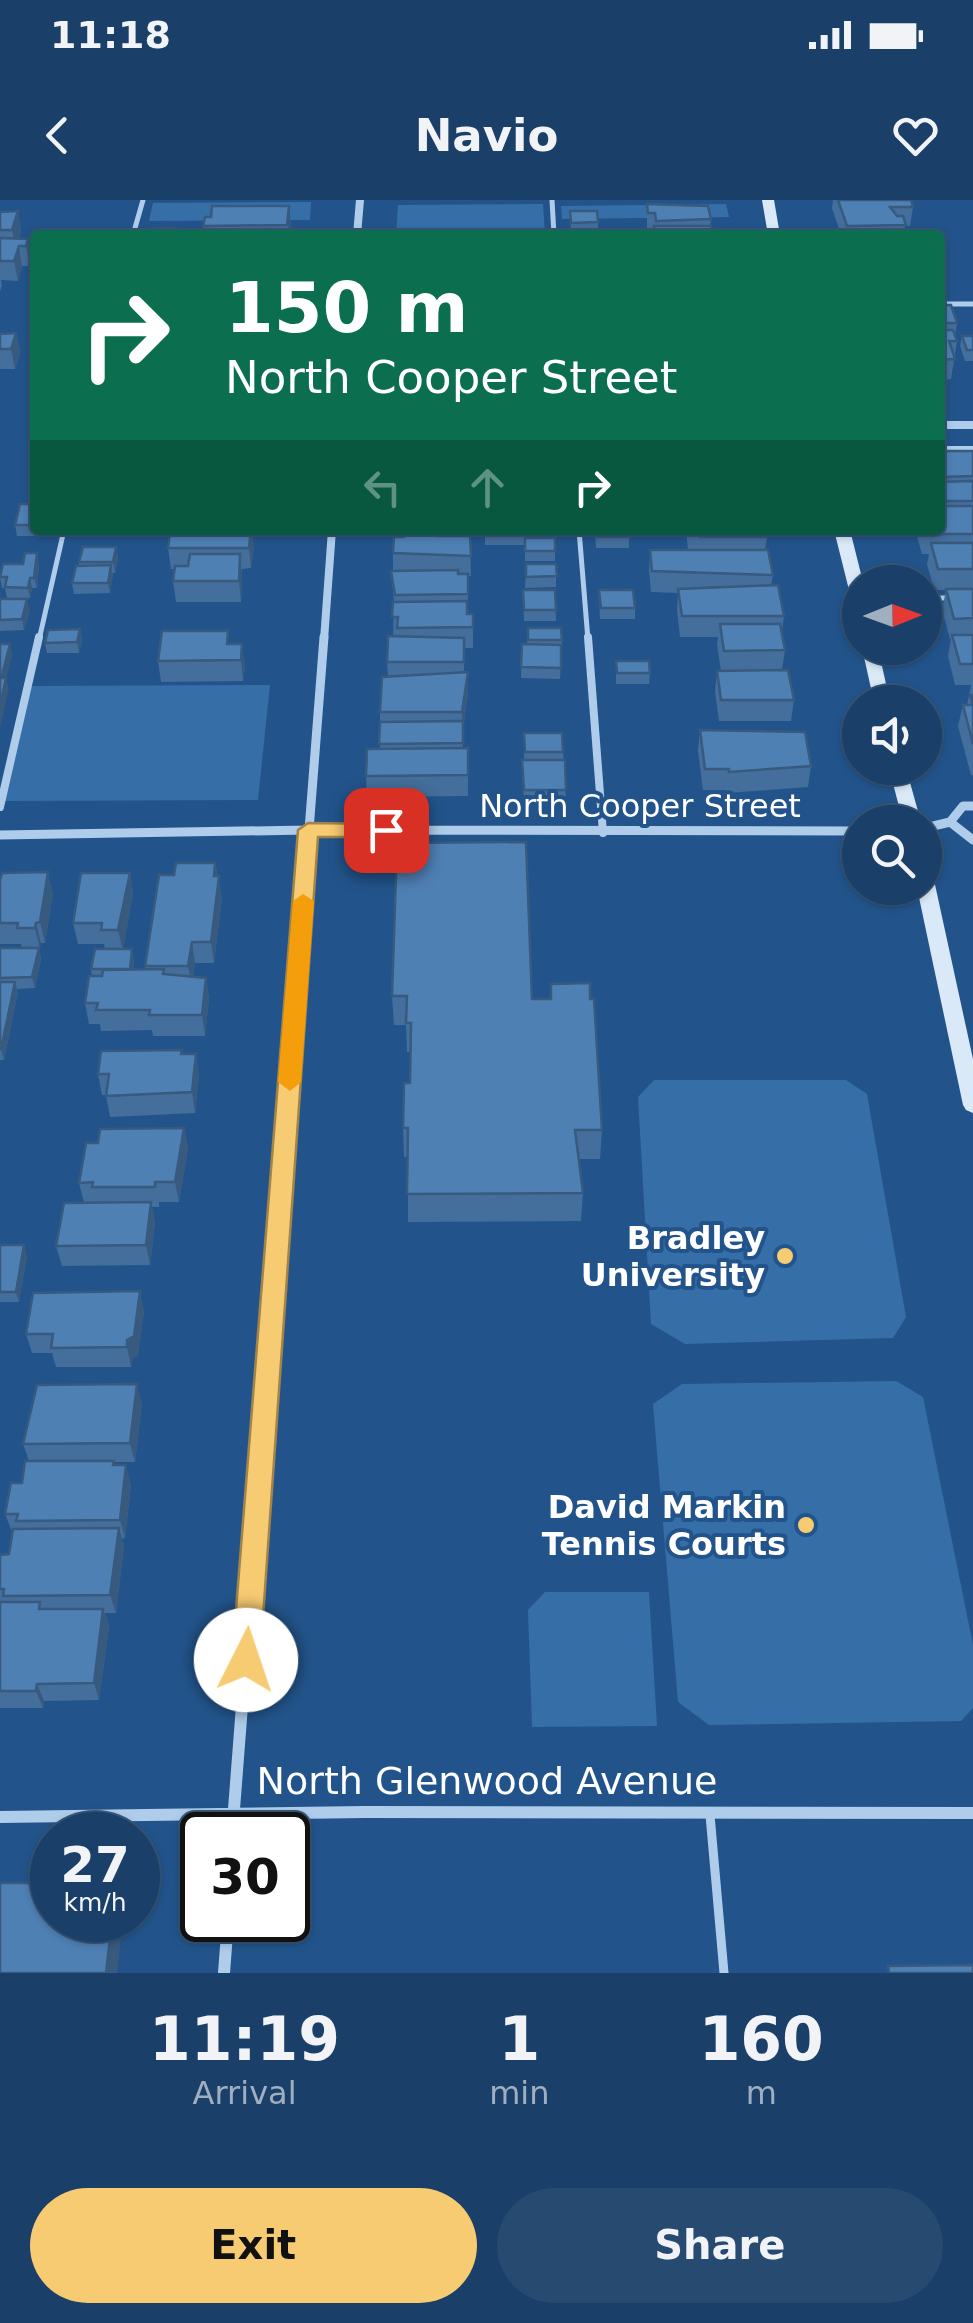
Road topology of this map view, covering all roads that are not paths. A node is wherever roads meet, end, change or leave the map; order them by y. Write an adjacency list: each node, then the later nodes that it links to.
1 (143, 200): 5 (lane)
2 (360, 200): 6 (street)
3 (552, 200): 7 (lane)
4 (768, 200): 8 (street)
5 (134, 230)
6 (358, 230)
7 (554, 230)
8 (773, 230)
9 (945, 304): 10 (lane)
10 (973, 304)
11 (973, 425): 12 (street)
12 (945, 426)
13 (945, 450): 14 (street)
14 (973, 450)
15 (63, 535): 23 (lane)
16 (332, 535): 26 (street)
17 (579, 535): 28 (lane)
18 (843, 535): 19 (street)
19 (851, 565)
20 (942, 598): 21 (lane)
21 (973, 598)
22 (973, 806): 24 (street)
23 (0, 807)
24 (950, 822): 25 (street); 30 (street)
25 (942, 824)
26 (308, 830): 28 (street, North Cooper Street); 29 (street, North Cooper Street); 34 (street)
27 (842, 831): 28 (street, North Cooper Street)
28 (603, 833)
29 (0, 835)
30 (973, 840)
31 (931, 905): 32 (street)
32 (970, 1084): 33 (street)
33 (973, 1104)
34 (232, 1812): 37 (street, North Glenwood Avenue)
35 (180, 1813): 38 (street, North Glenwood Avenue)
36 (973, 1813): 37 (street, North Glenwood Avenue)
37 (710, 1814): 41 (lane)
38 (0, 1817)
39 (226, 1942): 40 (street)
40 (224, 1973)
41 (724, 1973)

